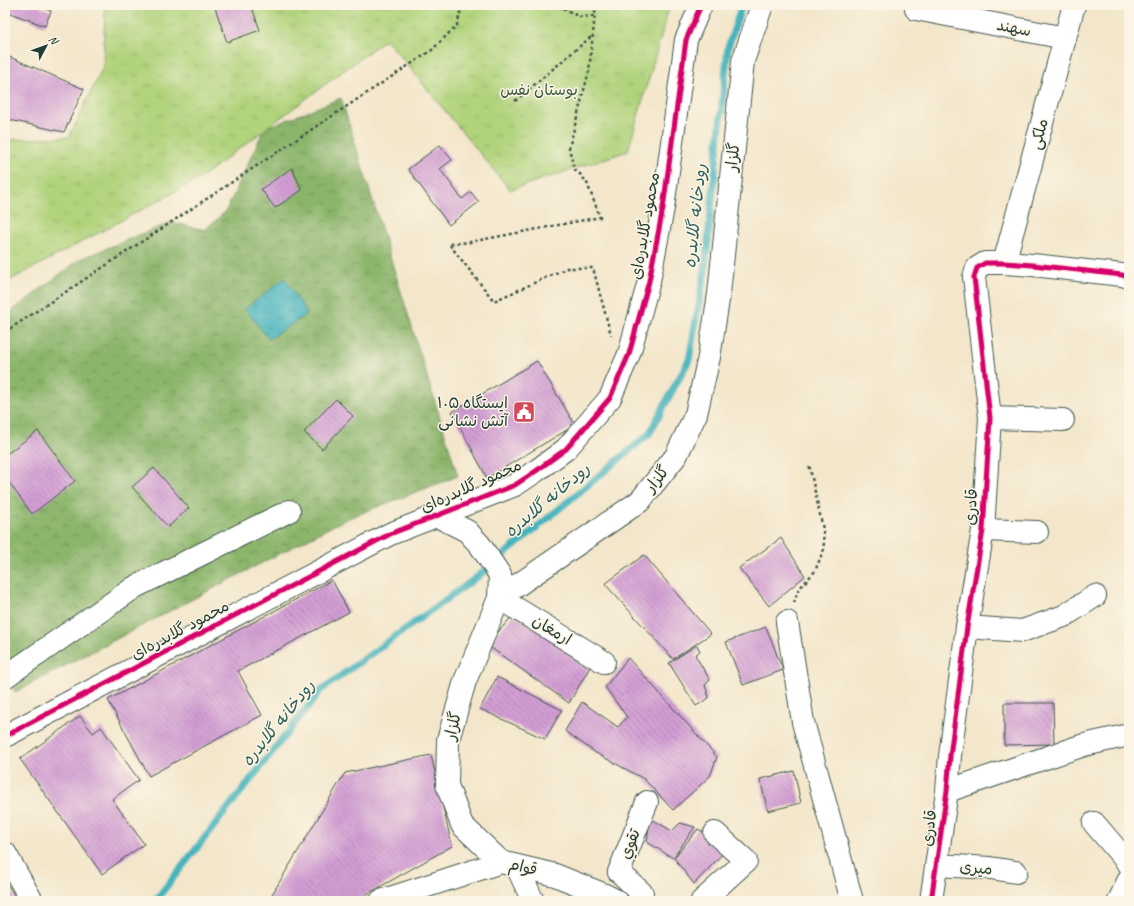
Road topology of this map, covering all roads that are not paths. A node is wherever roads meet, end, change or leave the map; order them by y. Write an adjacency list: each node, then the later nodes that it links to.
1 (701, 5): 11 (street, محمود گلابدره‌ای)
2 (762, 5): 15 (street, گلزار)
3 (1074, 5): 5 (street, ملکی)
4 (916, 9): 5 (street, سهند)
5 (1065, 38): 6 (street, ملکی)
6 (1004, 263): 7 (street, قادری); 8 (street, قادری)
7 (1129, 277)
8 (990, 418): 9 (street); 12 (street, قادری)
9 (1063, 420)
10 (289, 511): 19 (street)
11 (437, 516): 15 (street); 21 (street, محمود گلابدره‌ای)
12 (983, 530): 13 (street); 17 (street, قادری)
13 (1037, 532)
14 (1095, 596): 17 (street)
15 (499, 598): 18 (street, ارمغان); 27 (street, گلزار)
16 (787, 622): 37 (street)
17 (967, 627): 22 (street, قادری)
18 (604, 662)
19 (5, 677)
20 (1129, 735): 22 (street, قادری)
21 (5, 736)
22 (947, 791): 29 (street, قادری)
23 (647, 802): 35 (street, تقوي)
24 (1094, 824): 28 (street)
25 (715, 833): 36 (street)
26 (5, 853): 31 (street)
27 (509, 864): 32 (street, قوام); 33 (street); 34 (street, قوام)
28 (1129, 864)
29 (937, 865): 30 (street, میری); 38 (street, قادری)
30 (1016, 872)
31 (32, 901)
32 (381, 901)
33 (533, 901)
34 (617, 901)
35 (638, 901)
36 (702, 901)
37 (852, 901)
38 (930, 901)

